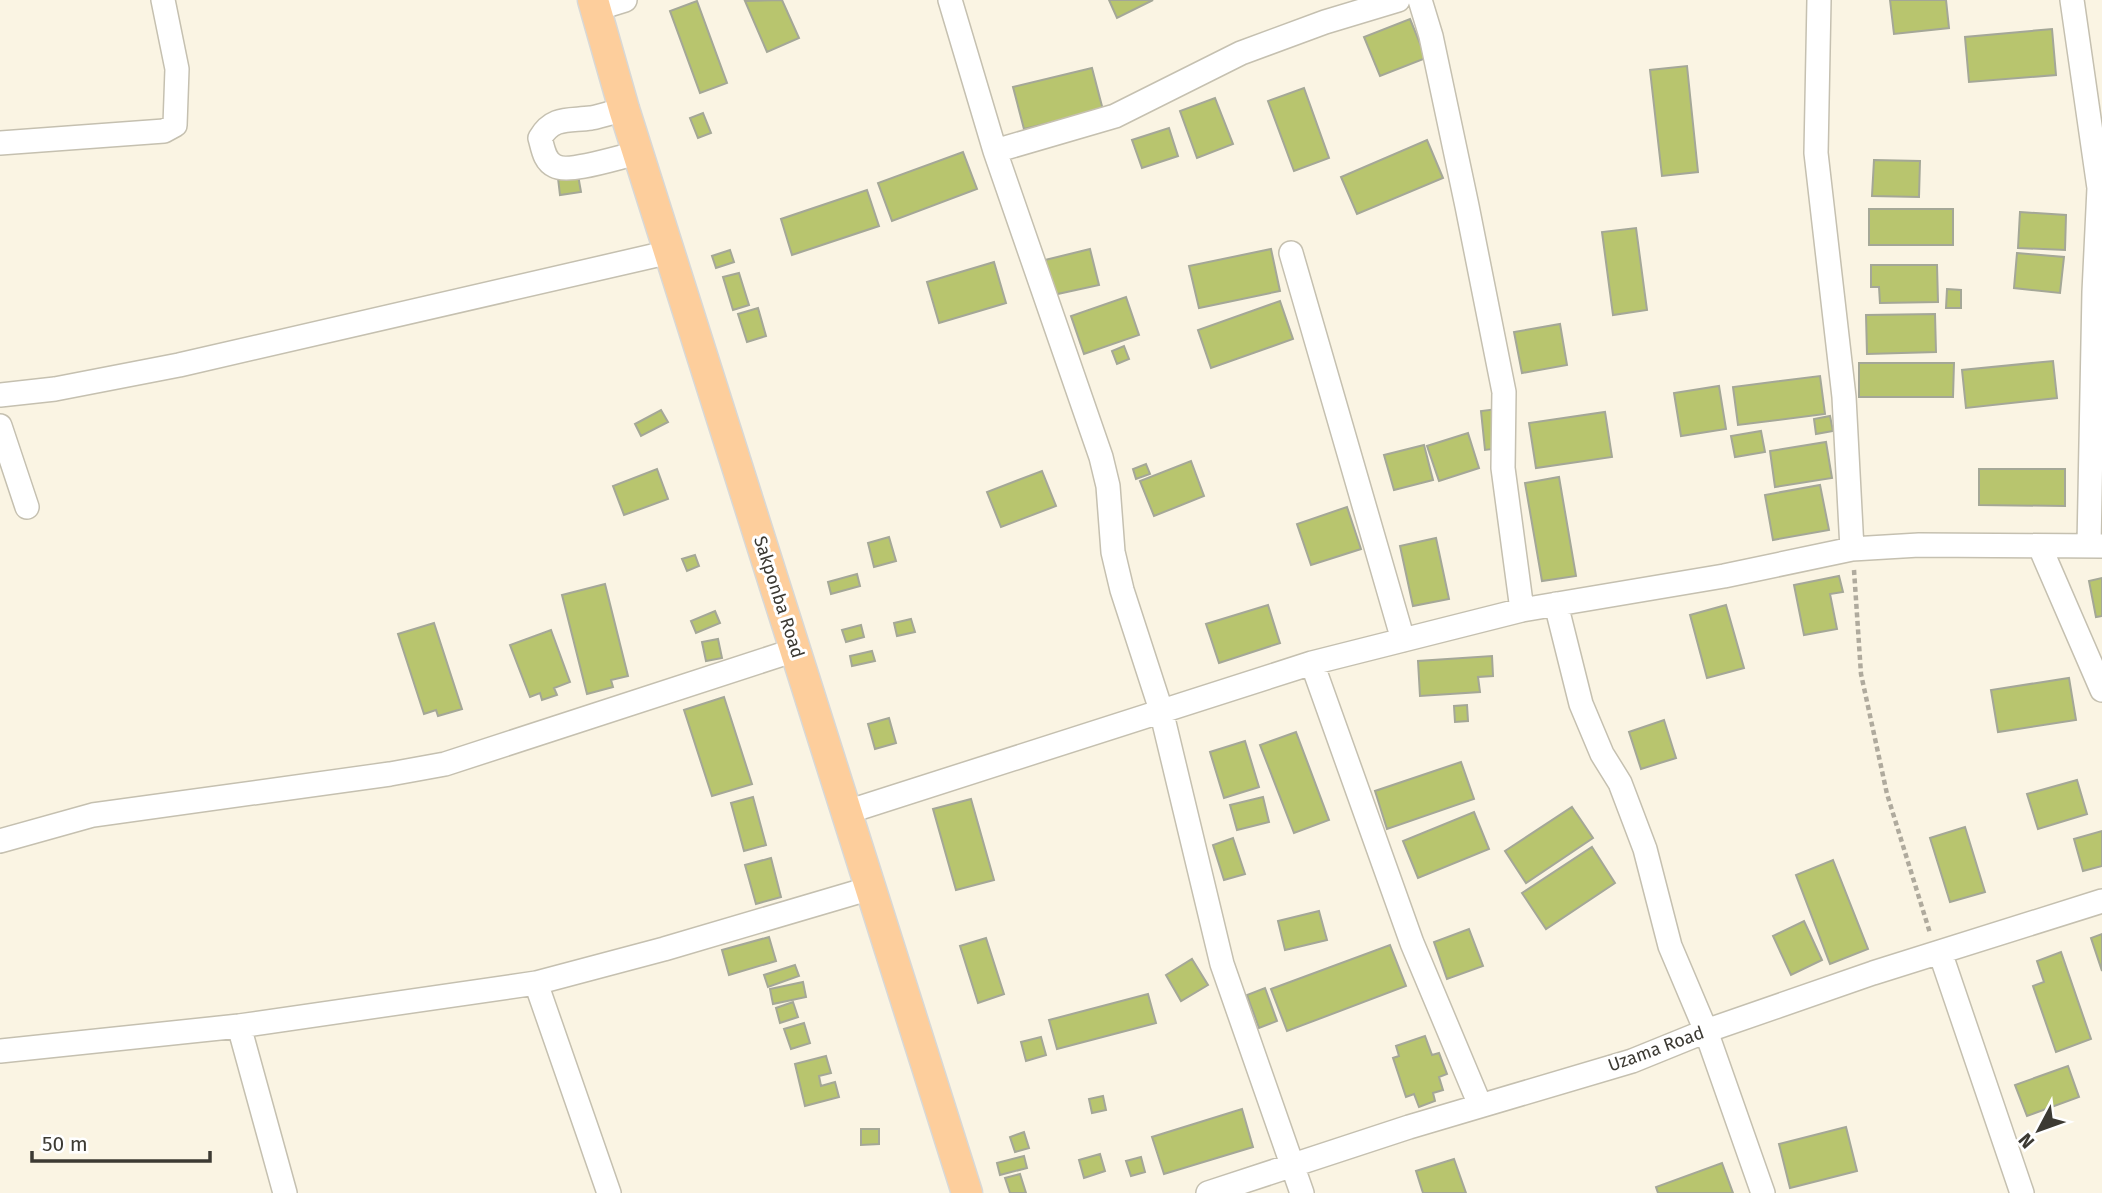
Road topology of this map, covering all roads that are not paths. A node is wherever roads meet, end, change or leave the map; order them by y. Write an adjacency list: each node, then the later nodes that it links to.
1 (163, 0): 10 (street)
2 (625, 0): 8 (street)
3 (950, 0): 11 (street)
4 (1398, 0): 11 (street)
5 (1420, 0): 23 (street)
6 (1819, 0): 21 (street)
7 (2072, 0): 13 (street)
8 (594, 5): 9 (main road, Sakponba Road)
9 (624, 108): 12 (main road, Sakponba Road); 12 (street)
10 (0, 143)
11 (995, 151): 28 (street)
12 (638, 153): 14 (main road, Sakponba Road)
13 (2101, 188): 19 (street)
14 (670, 252): 16 (street); 25 (main road, Sakponba Road)
15 (1291, 253): 24 (street)
16 (0, 395)
17 (0, 426): 18 (street)
18 (27, 507)
19 (2096, 546): 20 (street)
20 (2040, 547): 21 (street); 27 (street)
21 (1852, 549): 22 (street)
22 (1556, 604): 23 (street); 36 (street)
23 (1522, 610): 24 (street)
24 (1403, 639): 26 (street)
25 (795, 650): 29 (main road, Sakponba Road); 30 (street)
26 (1311, 663): 28 (street); 38 (street)
27 (2102, 690)
28 (1161, 710): 29 (street); 39 (street)
29 (847, 812): 31 (main road, Sakponba Road)
30 (0, 841)
31 (871, 888): 34 (street); 42 (main road, Sakponba Road)
32 (2102, 901): 33 (street, Uzama Road)
33 (1940, 952): 36 (street, Uzama Road); 46 (street)
34 (536, 983): 35 (street); 41 (street)
35 (239, 1026): 37 (street); 40 (street)
36 (1706, 1031): 38 (street, Uzama Road); 45 (street)
37 (0, 1051)
38 (1480, 1105): 39 (street, Uzama Road)
39 (1292, 1167): 43 (street, Uzama Road); 44 (street)
40 (285, 1193)
41 (609, 1193)
42 (967, 1193)
43 (1208, 1193)
44 (1302, 1193)
45 (1763, 1193)
46 (2022, 1193)

